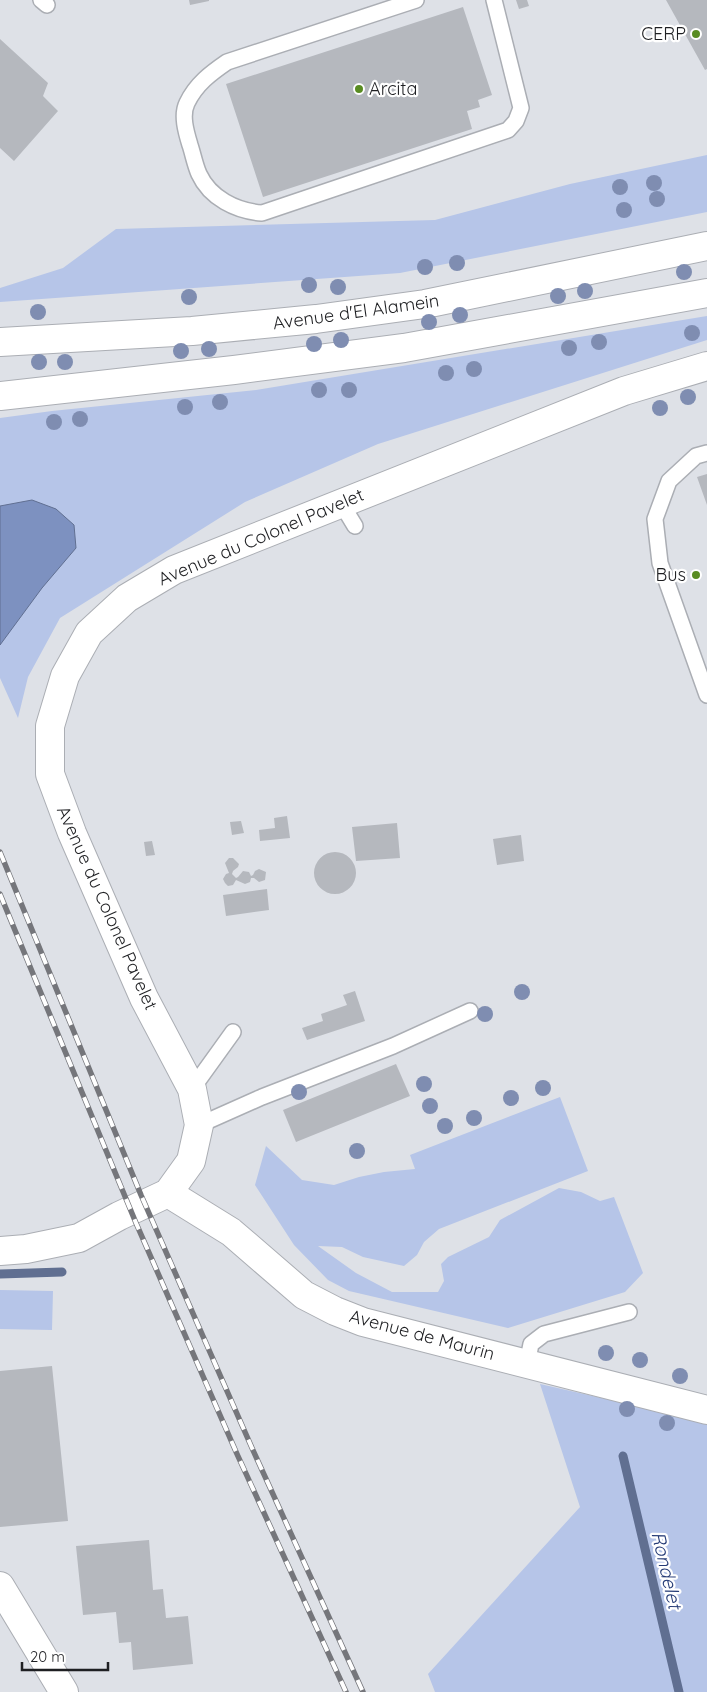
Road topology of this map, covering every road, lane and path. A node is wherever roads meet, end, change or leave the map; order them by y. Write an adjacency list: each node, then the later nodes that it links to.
1 (416, 0): 2 (lane)
2 (494, 0)
3 (707, 246): 5 (street, Avenue d'El Alamein)
4 (707, 293): 7 (street)
5 (0, 342)
6 (707, 366): 9 (street, Avenue du Colonel Pavelet)
7 (0, 396)
8 (707, 453): 11 (lane)
9 (341, 503): 10 (lane); 14 (street, Avenue du Colonel Pavelet)
10 (355, 526)
11 (707, 695)
12 (470, 1011): 15 (lane)
13 (232, 1032): 14 (lane)
14 (192, 1089): 15 (street, Avenue du Colonel Pavelet)
15 (199, 1124): 16 (street, Avenue du Colonel Pavelet)
16 (168, 1193): 17 (street); 19 (street, Avenue de Maurin)
17 (0, 1251)
18 (629, 1312): 19 (lane)
19 (527, 1364): 20 (street, Avenue de Maurin)
20 (707, 1410)
21 (0, 1586): 22 (street)
22 (64, 1692)

